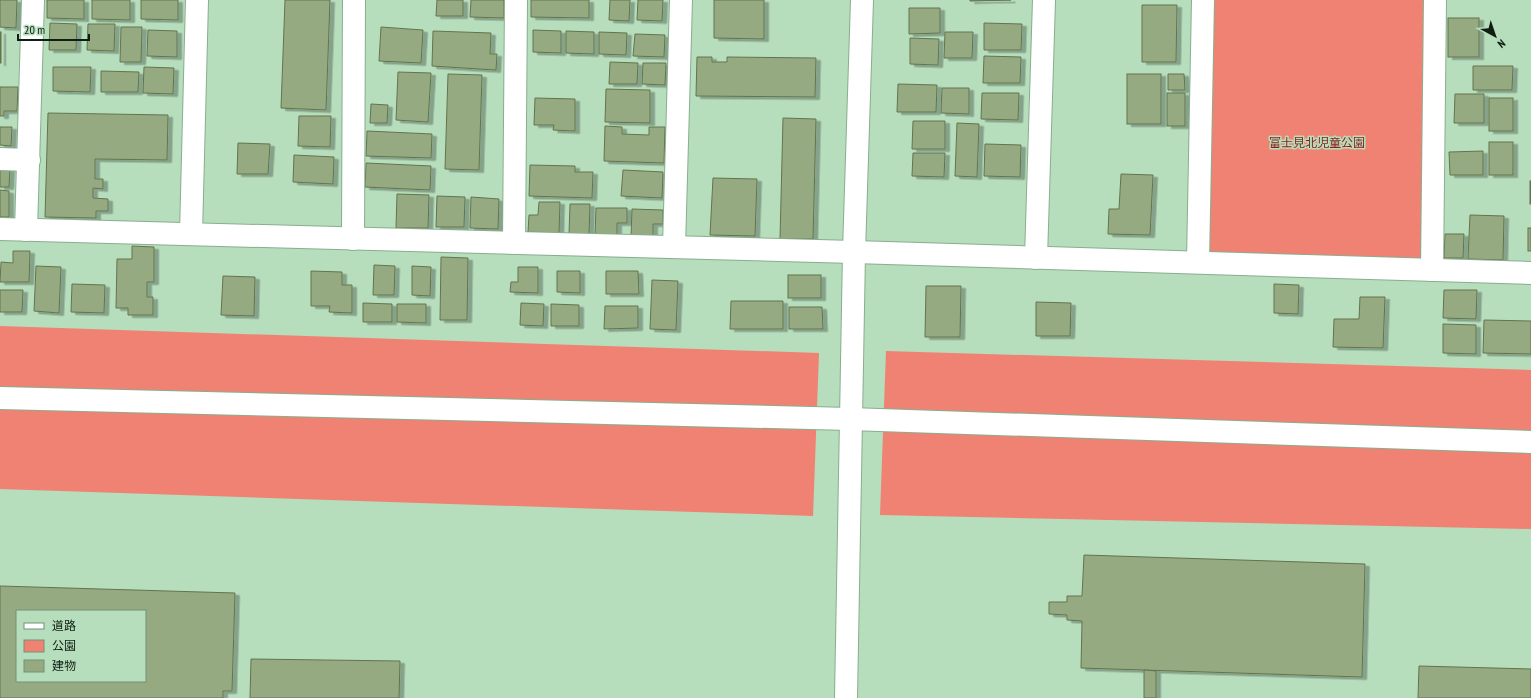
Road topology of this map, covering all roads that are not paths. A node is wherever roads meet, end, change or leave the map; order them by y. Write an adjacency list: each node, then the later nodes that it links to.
1 (33, 0): 11 (street)
2 (197, 0): 14 (street)
3 (354, 0): 15 (street)
4 (516, 0): 16 (street)
5 (681, 0): 17 (street)
6 (862, 0): 18 (street)
7 (1044, 0): 19 (street)
8 (1204, 0): 20 (street)
9 (1435, 0): 21 (street)
10 (0, 159): 11 (street)
11 (28, 160): 13 (street)
12 (0, 229): 13 (street)
13 (26, 230): 14 (street)
14 (191, 234): 15 (street)
15 (354, 239): 16 (street)
16 (514, 243): 17 (street)
17 (674, 247): 18 (street)
18 (854, 252): 19 (street); 24 (street)
19 (1036, 258): 20 (street)
20 (1198, 262): 21 (street)
21 (1432, 270): 22 (street)
22 (1531, 273)
23 (0, 398): 24 (street)
24 (850, 419): 25 (street); 26 (street)
25 (1531, 442)
26 (846, 698)

